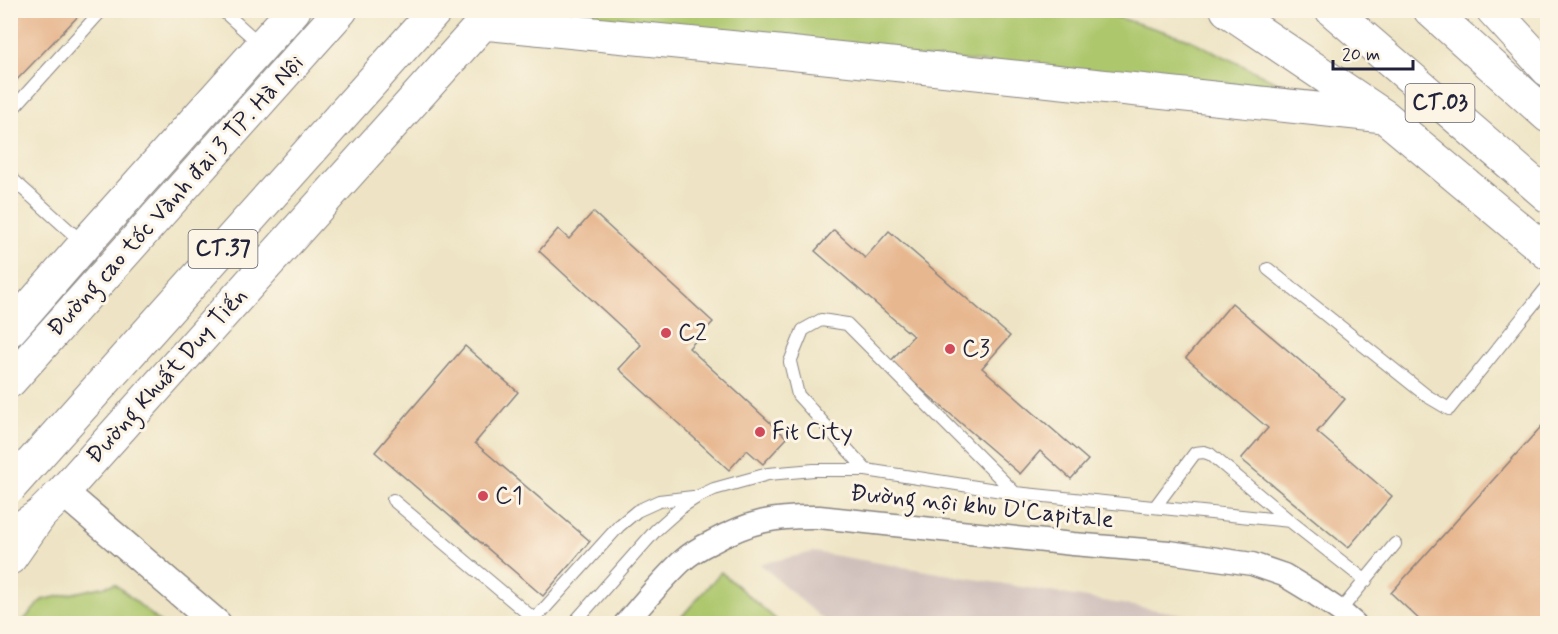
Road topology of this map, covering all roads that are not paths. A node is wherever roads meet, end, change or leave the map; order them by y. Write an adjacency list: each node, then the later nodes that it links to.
1 (102, 10): 13 (lane)
2 (222, 10): 11 (lane)
3 (294, 10): 11 (main road)
4 (341, 10): 23 (main road, Đường cao tốc Vành đai 3 TP. Hà Nội / CT.37)
5 (436, 10): 25 (main road, CT.37, bridge)
6 (1227, 10): 14 (main road)
7 (1332, 10): 17 (main road, CT.03)
8 (1430, 10): 15 (main road, CT.03)
9 (1493, 10): 12 (main road)
10 (490, 17): 14 (main road); 26 (main road, Đường Khuất Duy Tiến)
11 (262, 46): 18 (main road)
12 (1548, 70)
13 (10, 112)
14 (1384, 116): 19 (main road)
15 (1548, 116)
16 (10, 177): 18 (lane)
17 (1548, 196)
18 (84, 245): 22 (main road)
19 (1548, 254)
20 (1268, 269): 21 (lane)
21 (1548, 286)
22 (15, 314)
23 (10, 381)
24 (866, 470): 27 (lane); 27 (lane); 28 (lane)
25 (10, 487)
26 (63, 492): 31 (main road, Đường Khuất Duy Tiến); 39 (street)
27 (1015, 494): 30 (lane)
28 (697, 497): 38 (lane); 40 (lane)
29 (393, 500): 38 (lane)
30 (1155, 507): 32 (lane); 32 (lane)
31 (40, 515): 33 (main road); 35 (main road, Đường Khuất Duy Tiến)
32 (1290, 521): 36 (lane)
33 (10, 535)
34 (1395, 544): 36 (lane)
35 (10, 558)
36 (1365, 581): 37 (lane)
37 (1347, 617): 41 (street, Đường nội khu D'Capitale)
38 (538, 621)
39 (217, 624)
40 (573, 624)
41 (625, 624)

